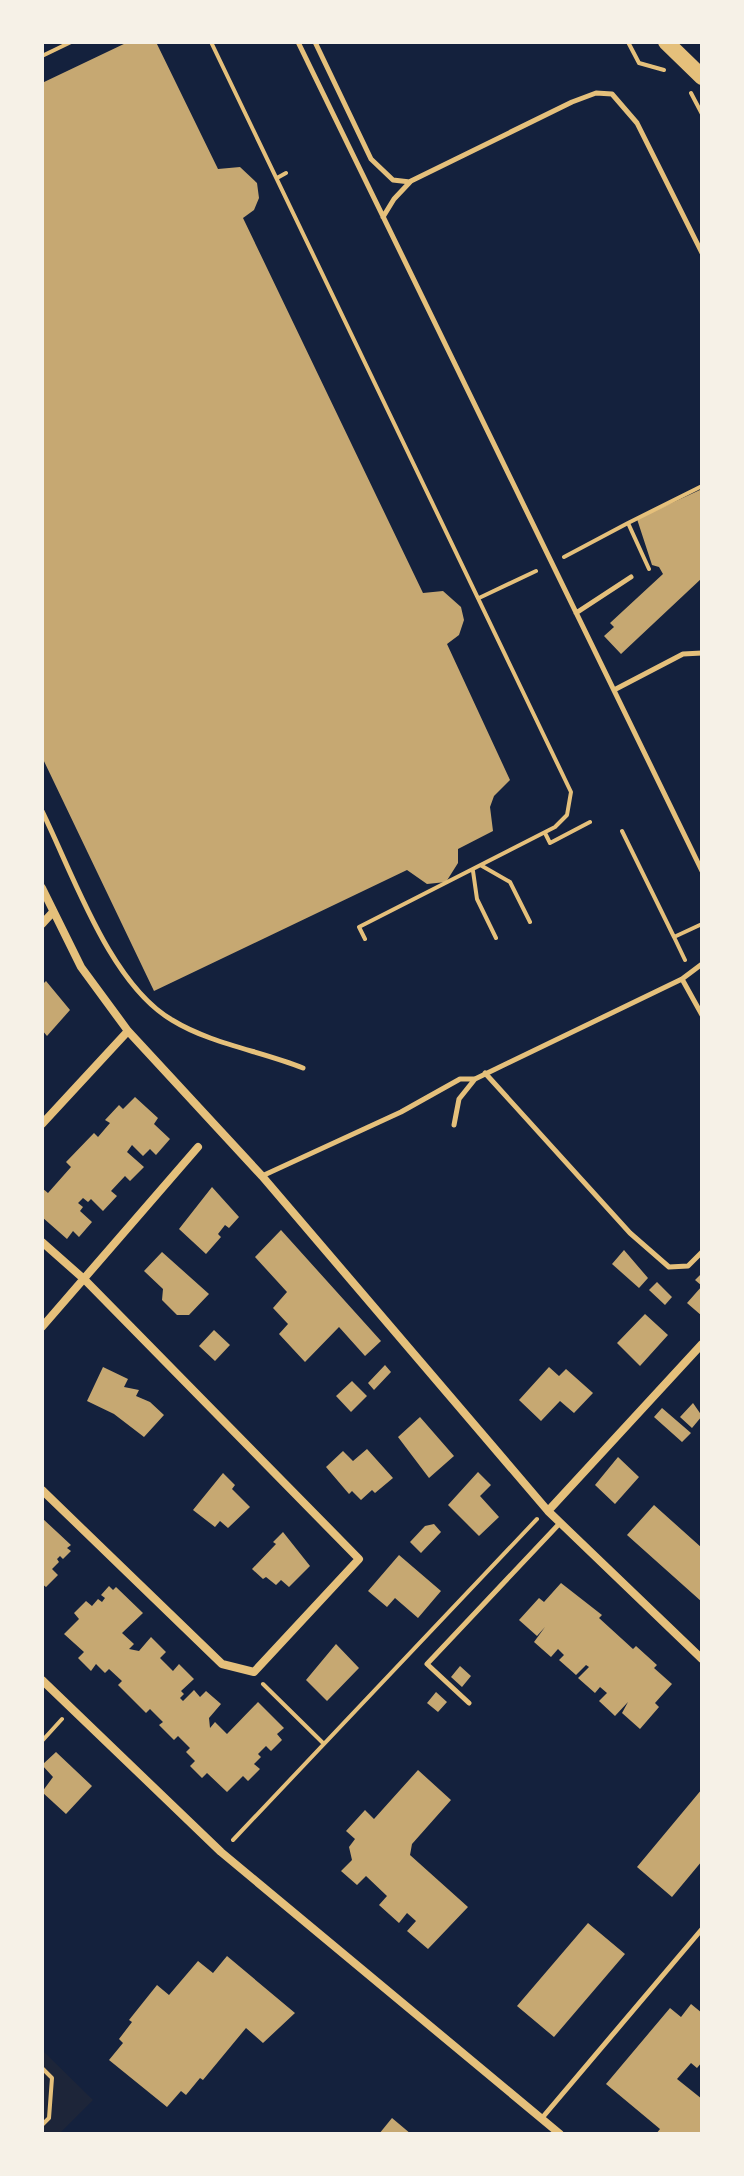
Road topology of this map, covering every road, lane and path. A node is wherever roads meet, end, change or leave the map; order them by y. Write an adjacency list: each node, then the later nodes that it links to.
1 (53, 42): 9 (path)
2 (71, 42): 9 (path)
3 (211, 42): 16 (path)
4 (298, 42): 18 (lane)
5 (315, 42): 17 (lane)
6 (628, 42): 11 (path)
7 (666, 42): 12 (main road)
8 (42, 49): 10 (path)
9 (56, 49): 10 (path)
10 (44, 55)
11 (665, 70)
12 (702, 77)
13 (687, 87): 14 (path)
14 (702, 114)
15 (286, 173): 16 (path)
16 (277, 178): 26 (path)
17 (411, 181): 18 (lane); 19 (lane)
18 (383, 217): 27 (lane)
19 (702, 253)
20 (702, 486): 21 (path)
21 (628, 523): 22 (path); 23 (path)
22 (564, 557)
23 (649, 569)
24 (536, 571): 26 (path)
25 (631, 577): 27 (lane)
26 (479, 598): 33 (path)
27 (576, 613): 29 (lane)
28 (702, 653): 29 (lane)
29 (614, 690): 36 (lane)
30 (42, 811): 50 (lane)
31 (590, 822): 33 (path)
32 (622, 831): 42 (path)
33 (545, 833): 34 (path)
34 (482, 866): 35 (path); 39 (path)
35 (473, 871): 43 (path); 44 (path)
36 (702, 871)
37 (42, 888): 38 (street)
38 (53, 912): 40 (street); 49 (street)
39 (530, 922)
40 (42, 924)
41 (702, 924): 42 (path)
42 (674, 937): 45 (path)
43 (496, 938)
44 (365, 939)
45 (685, 960)
46 (702, 964): 47 (lane)
47 (682, 979): 48 (lane); 51 (lane)
48 (702, 1015)
49 (128, 1031): 53 (street); 56 (street)
50 (303, 1068)
51 (485, 1073): 52 (lane); 58 (lane)
52 (475, 1079): 54 (lane); 56 (lane)
53 (42, 1124)
54 (454, 1125)
55 (198, 1147): 59 (street)
56 (262, 1176): 63 (street)
57 (42, 1242): 59 (street)
58 (702, 1252)
59 (85, 1280): 60 (street); 66 (street)
60 (42, 1327)
61 (702, 1344): 63 (street)
62 (42, 1490): 66 (street)
63 (548, 1511): 64 (street); 71 (path)
64 (560, 1523): 65 (street); 68 (lane)
65 (702, 1659)
66 (254, 1672): 71 (path)
67 (42, 1680): 69 (street)
68 (469, 1703)
69 (73, 1708): 70 (path); 75 (street)
70 (42, 1741)
71 (323, 1743): 72 (path)
72 (233, 1840)
73 (702, 1929): 75 (lane)
74 (42, 2068): 76 (path)
75 (542, 2119): 77 (street)
76 (42, 2125)
77 (560, 2134)

